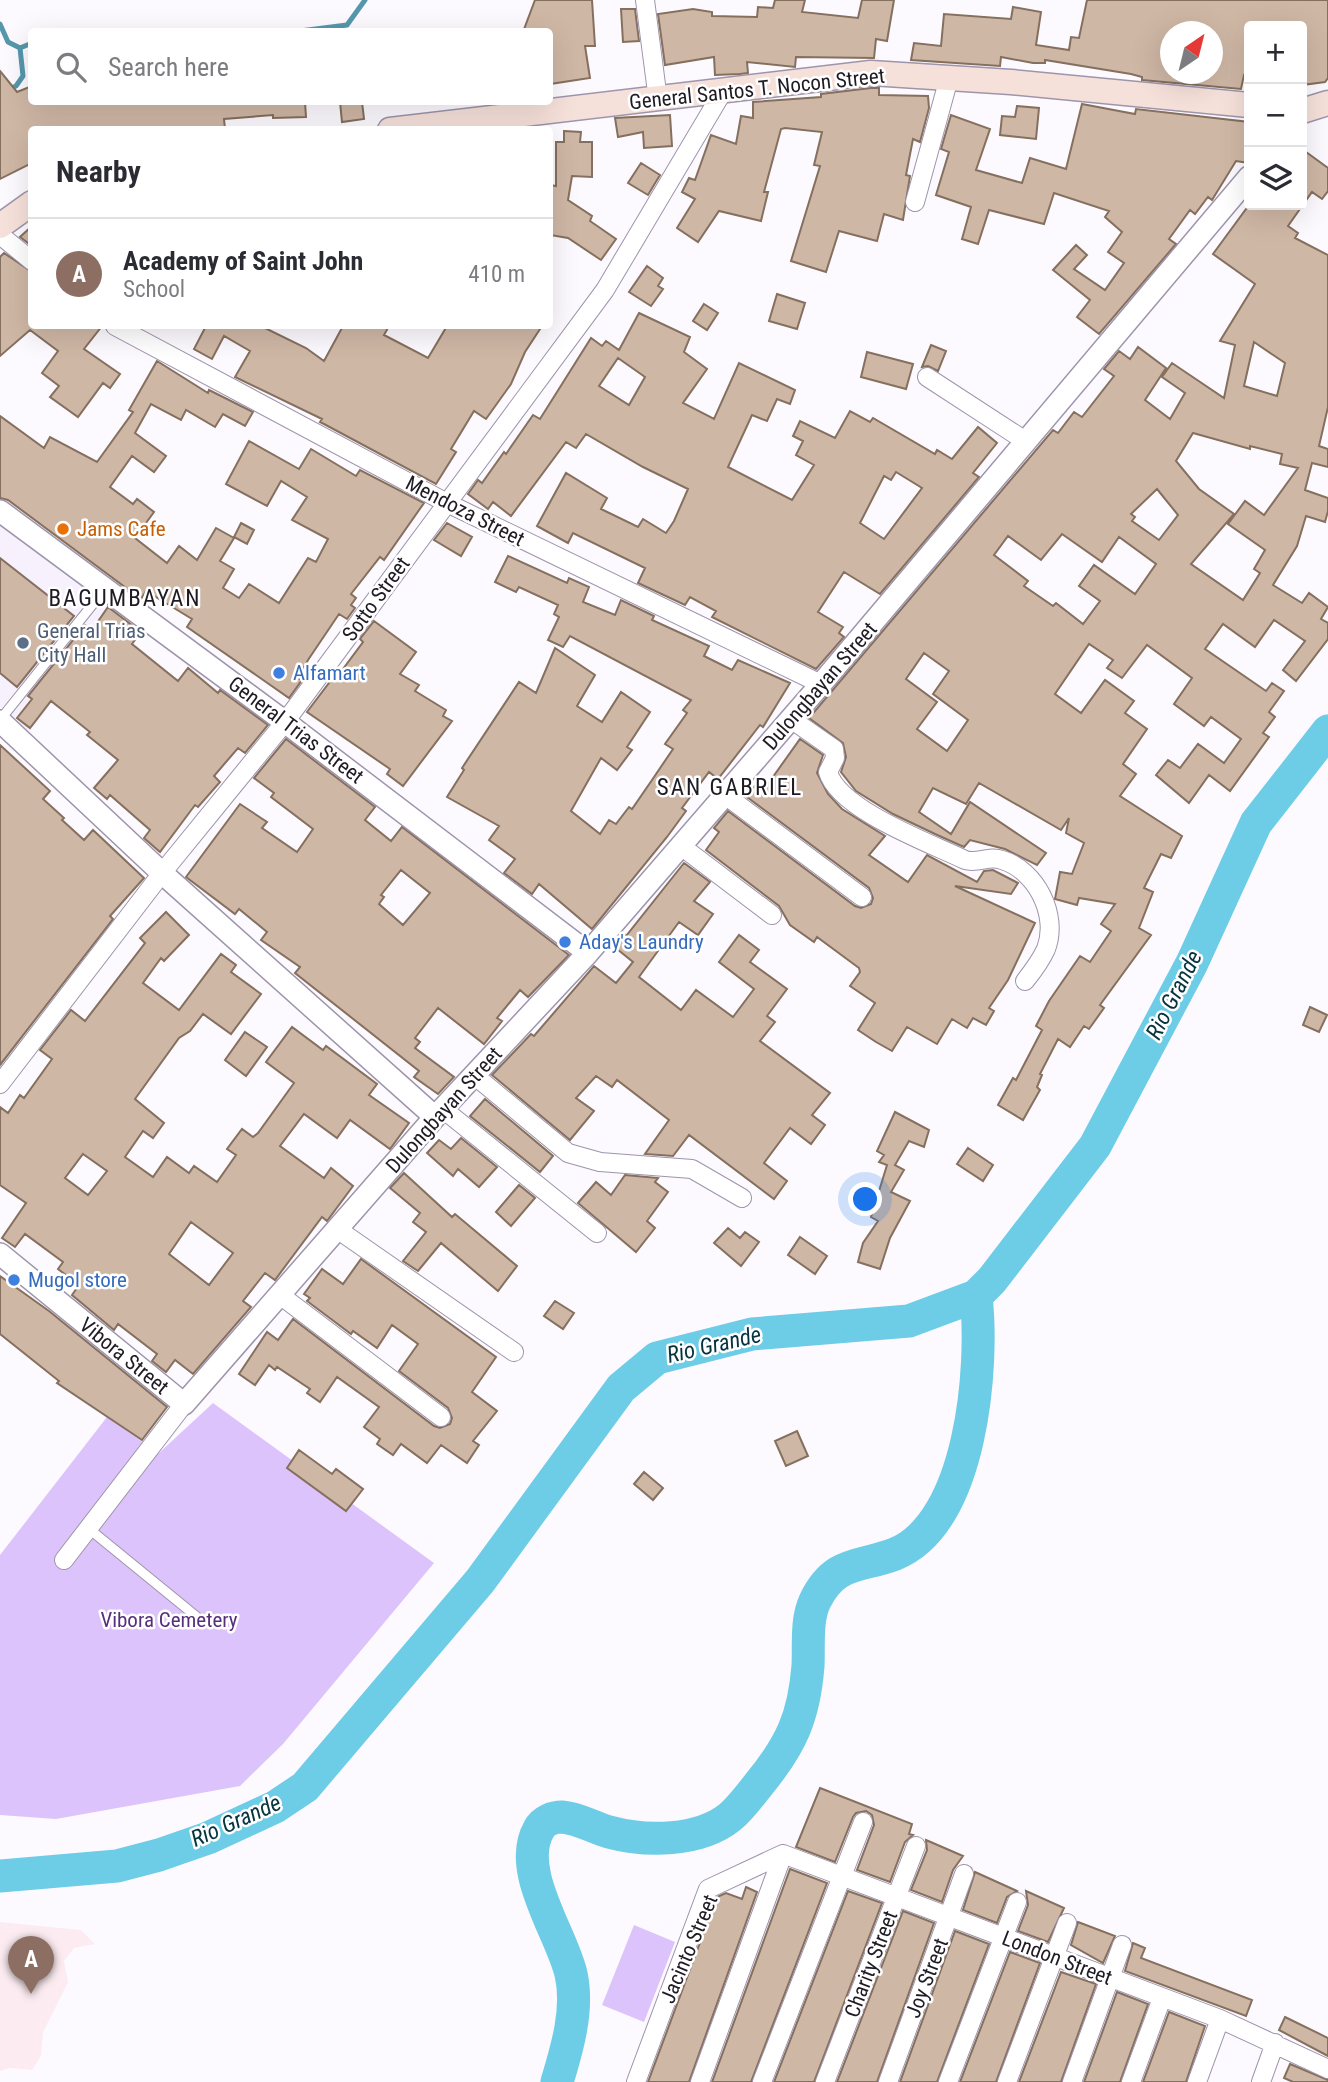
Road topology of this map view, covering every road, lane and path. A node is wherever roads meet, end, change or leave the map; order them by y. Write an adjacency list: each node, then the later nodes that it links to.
1 (645, 0): 4 (street)
2 (949, 78): 3 (main road, General Santos T. Nocon Street); 6 (main road, General Santos T. Nocon Street); 10 (street)
3 (722, 93): 4 (main road, General Santos T. Nocon Street); 18 (street, Sotto Street)
4 (658, 100): 8 (main road, General Santos T. Nocon Street)
5 (1328, 103): 7 (main road)
6 (1244, 104)
7 (1307, 111)
8 (426, 126)
9 (1244, 183): 17 (street, Dulongbayan Street)
10 (915, 201)
11 (28, 206): 12 (main road)
12 (0, 226)
13 (0, 235): 14 (street)
14 (28, 258)
15 (121, 329): 18 (street, Mendoza Street)
16 (928, 377): 17 (street)
17 (1027, 442): 21 (street, Dulongbayan Street)
18 (447, 503): 21 (street, Mendoza Street); 24 (street, Sotto Street)
19 (0, 511): 20 (street, General Trias Street)
20 (105, 589): 23 (lane); 24 (street, General Trias Street)
21 (821, 684): 22 (street, Dulongbayan Street)
22 (791, 719): 25 (street, Dulongbayan Street); 31 (street)
23 (0, 721): 27 (street)
24 (285, 722): 27 (street, Sotto Street); 30 (street, General Trias Street)
25 (725, 795): 26 (street, Dulongbayan Street); 28 (street)
26 (681, 846): 29 (street); 30 (street, Dulongbayan Street)
27 (162, 873): 33 (street, Sotto Street); 34 (street)
28 (862, 897)
29 (772, 915)
30 (588, 953): 32 (street, Dulongbayan Street)
31 (1025, 981)
32 (474, 1075): 34 (street, Dulongbayan Street); 35 (street)
33 (0, 1084)
34 (439, 1113): 36 (street, Dulongbayan Street); 37 (street)
35 (742, 1198)
36 (337, 1229): 39 (street, Dulongbayan Street); 40 (street)
37 (597, 1233)
38 (0, 1254): 41 (street, Vibora Street)
39 (280, 1295): 41 (street, Dulongbayan Street); 42 (street)
40 (514, 1352)
41 (184, 1404): 43 (street)
42 (441, 1417)
43 (88, 1528): 44 (street); 45 (lane)
44 (64, 1560)
45 (197, 1617)
46 (863, 1822): 50 (street)
47 (916, 1846): 51 (street, Charity Street)
48 (783, 1854): 50 (street, London Street); 63 (street, Jacinto Street); 64 (street)
49 (964, 1874): 53 (street, Joy Street)
50 (842, 1876): 51 (street, London Street); 65 (street)
51 (897, 1897): 53 (street, London Street); 66 (street, Charity Street)
52 (1017, 1902): 55 (street)
53 (950, 1917): 55 (street, London Street); 67 (street, Joy Street)
54 (1066, 1923): 57 (street)
55 (1003, 1937): 57 (street, London Street); 68 (street)
56 (1122, 1945): 58 (street)
57 (1054, 1956): 58 (street, London Street); 69 (street)
58 (1110, 1978): 59 (street, London Street); 70 (street)
59 (1163, 1998): 60 (street, London Street); 71 (street)
60 (1220, 2019): 61 (street, London Street); 72 (street)
61 (1275, 2043): 62 (street, London Street); 73 (street)
62 (1328, 2069)
63 (636, 2082)
64 (700, 2082)
65 (762, 2082)
66 (825, 2082)
67 (888, 2082)
68 (948, 2082)
69 (1007, 2082)
70 (1072, 2082)
71 (1131, 2082)
72 (1197, 2082)
73 (1261, 2082)

